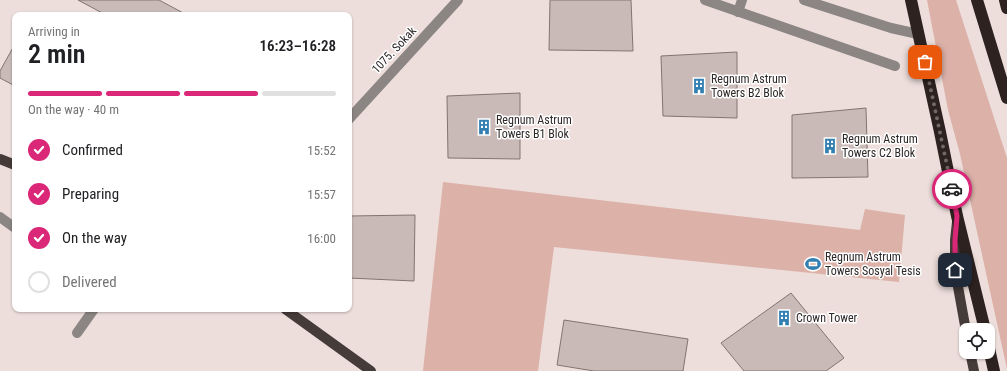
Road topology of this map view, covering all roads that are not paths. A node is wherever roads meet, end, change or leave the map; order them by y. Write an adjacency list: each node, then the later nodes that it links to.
1 (458, 0): 13 (street, 1075. Sokak)
2 (705, 0): 9 (street)
3 (742, 0): 9 (street)
4 (804, 0): 10 (street)
5 (911, 0): 10 (highway)
6 (977, 0): 12 (highway)
7 (1005, 0): 8 (highway)
8 (1007, 8)
9 (738, 12): 11 (street)
10 (918, 34): 16 (highway)
11 (895, 66)
12 (1007, 98)
13 (352, 116)
14 (0, 159): 15 (main road)
15 (12, 164)
16 (957, 216): 21 (main road); 22 (highway)
17 (0, 217): 18 (street)
18 (12, 226)
19 (92, 312): 23 (street)
20 (289, 312): 26 (main road)
21 (965, 323)
22 (983, 323)
23 (77, 334)
24 (971, 359): 27 (main road)
25 (991, 359): 28 (highway)
26 (371, 371)
27 (974, 371)
28 (994, 371)

